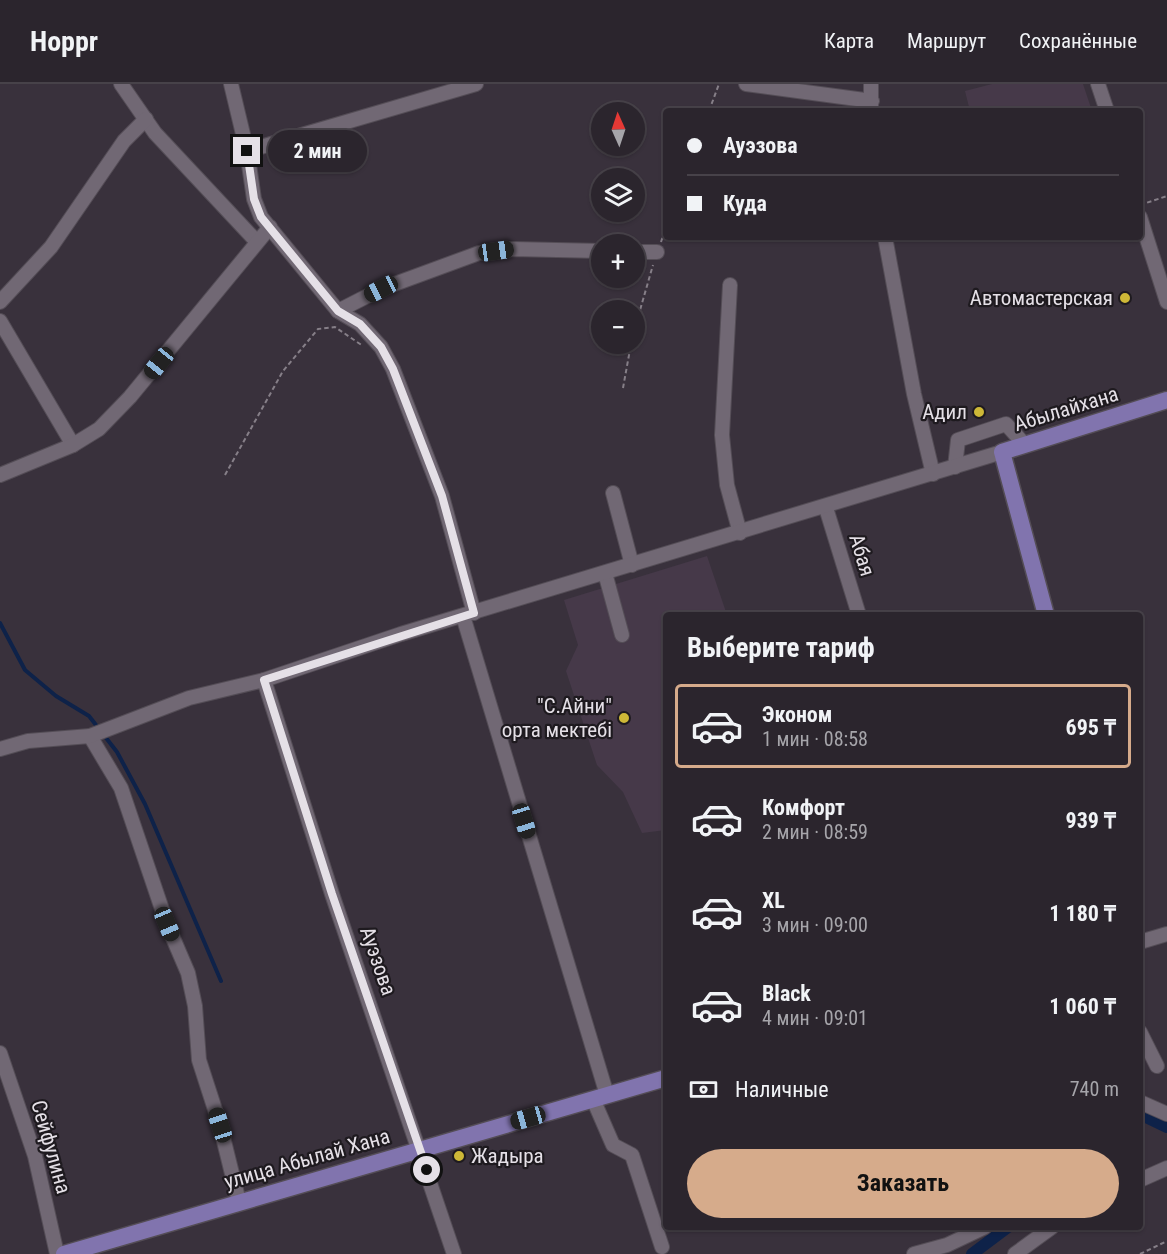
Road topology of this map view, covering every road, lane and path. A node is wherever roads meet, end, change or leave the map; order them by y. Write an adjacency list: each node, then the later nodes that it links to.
1 (122, 84): 11 (street)
2 (231, 84): 12 (street)
3 (476, 84): 12 (street)
4 (719, 84): 9 (path)
5 (746, 84): 8 (street)
6 (871, 84): 8 (street)
7 (1098, 84): 10 (street)
8 (872, 106)
9 (710, 108)
10 (1106, 108)
11 (146, 119): 19 (street); 25 (street)
12 (247, 151): 16 (street)
13 (1167, 196): 14 (path)
14 (1143, 204)
15 (1143, 226): 26 (street)
16 (270, 227): 19 (street); 27 (street)
17 (663, 235): 22 (path)
18 (886, 240): 37 (street)
19 (257, 242): 33 (street)
20 (591, 251): 27 (street)
21 (645, 252): 22 (street)
22 (657, 252): 24 (path)
23 (730, 285): 42 (street)
24 (643, 300)
25 (0, 302)
26 (1167, 302)
27 (338, 311): 29 (street)
28 (0, 321): 33 (street)
29 (381, 347): 39 (path); 47 (street)
30 (629, 354): 31 (path)
31 (623, 388)
32 (1167, 400): 34 (main road, Абылайхана)
33 (73, 445): 38 (street)
34 (1025, 445): 35 (main road, Абылайхана); 36 (street)
35 (1002, 452): 36 (street); 46 (main road, Абылайхана)
36 (955, 467): 37 (street)
37 (933, 474): 41 (street)
38 (0, 475)
39 (225, 475)
40 (613, 493): 43 (street)
41 (825, 508): 42 (street); 45 (street, Абая)
42 (740, 533): 43 (street)
43 (632, 565): 44 (street)
44 (605, 573): 47 (street); 48 (street)
45 (858, 612)
46 (1045, 612)
47 (468, 614): 49 (street); 58 (street)
48 (622, 635)
49 (264, 680): 50 (street); 61 (street, Ауэзова)
50 (90, 736): 51 (street); 64 (street)
51 (0, 749)
52 (1167, 934): 53 (street)
53 (1143, 941)
54 (1143, 1038): 56 (street)
55 (0, 1053): 69 (street, Сейфулина)
56 (1157, 1066)
57 (663, 1079): 58 (main road, улица Абылай Хана)
58 (600, 1097): 61 (main road, улица Абылай Хана); 68 (street)
59 (1143, 1103): 60 (street)
60 (1167, 1114)
61 (420, 1149): 64 (main road, улица Абылай Хана); 70 (street, Ауэзова)
62 (1167, 1168): 63 (street)
63 (1143, 1179)
64 (240, 1203): 69 (main road, улица Абылай Хана)
65 (979, 1230): 71 (street)
66 (1048, 1230): 72 (street)
67 (1167, 1241): 73 (path)
68 (662, 1247)
69 (67, 1254)
70 (454, 1254)
71 (914, 1254)
72 (1015, 1254)
73 (1140, 1254)

